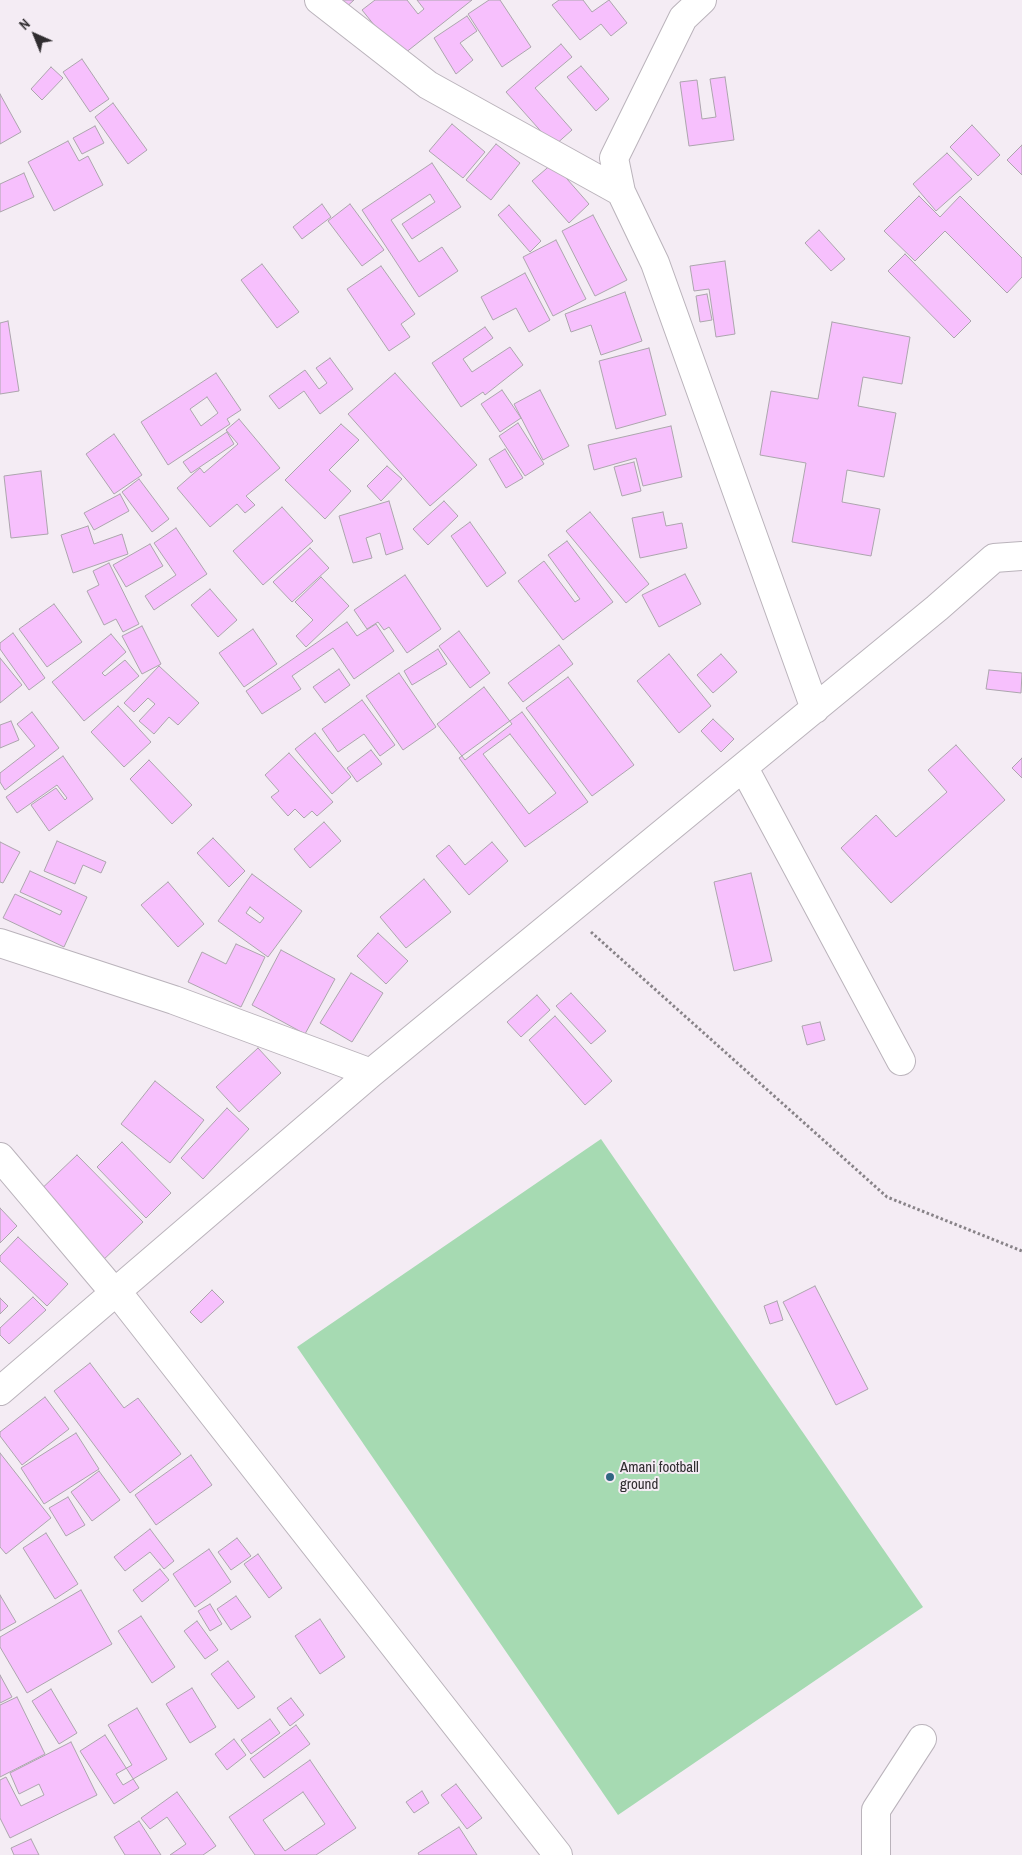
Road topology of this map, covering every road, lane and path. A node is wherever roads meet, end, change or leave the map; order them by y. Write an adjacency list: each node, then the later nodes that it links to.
1 (318, 0): 3 (street)
2 (702, 0): 3 (street)
3 (622, 192): 5 (street)
4 (1022, 556): 5 (street)
5 (815, 709): 6 (street)
6 (744, 768): 7 (street); 9 (street)
7 (569, 912): 10 (street); 12 (path)
8 (0, 943): 10 (street)
9 (901, 1061)
10 (371, 1073): 13 (street)
11 (0, 1156): 13 (street)
12 (1022, 1250)
13 (118, 1293): 14 (street); 16 (street)
14 (0, 1391)
15 (922, 1739): 17 (street)
16 (558, 1855)
17 (876, 1855)

